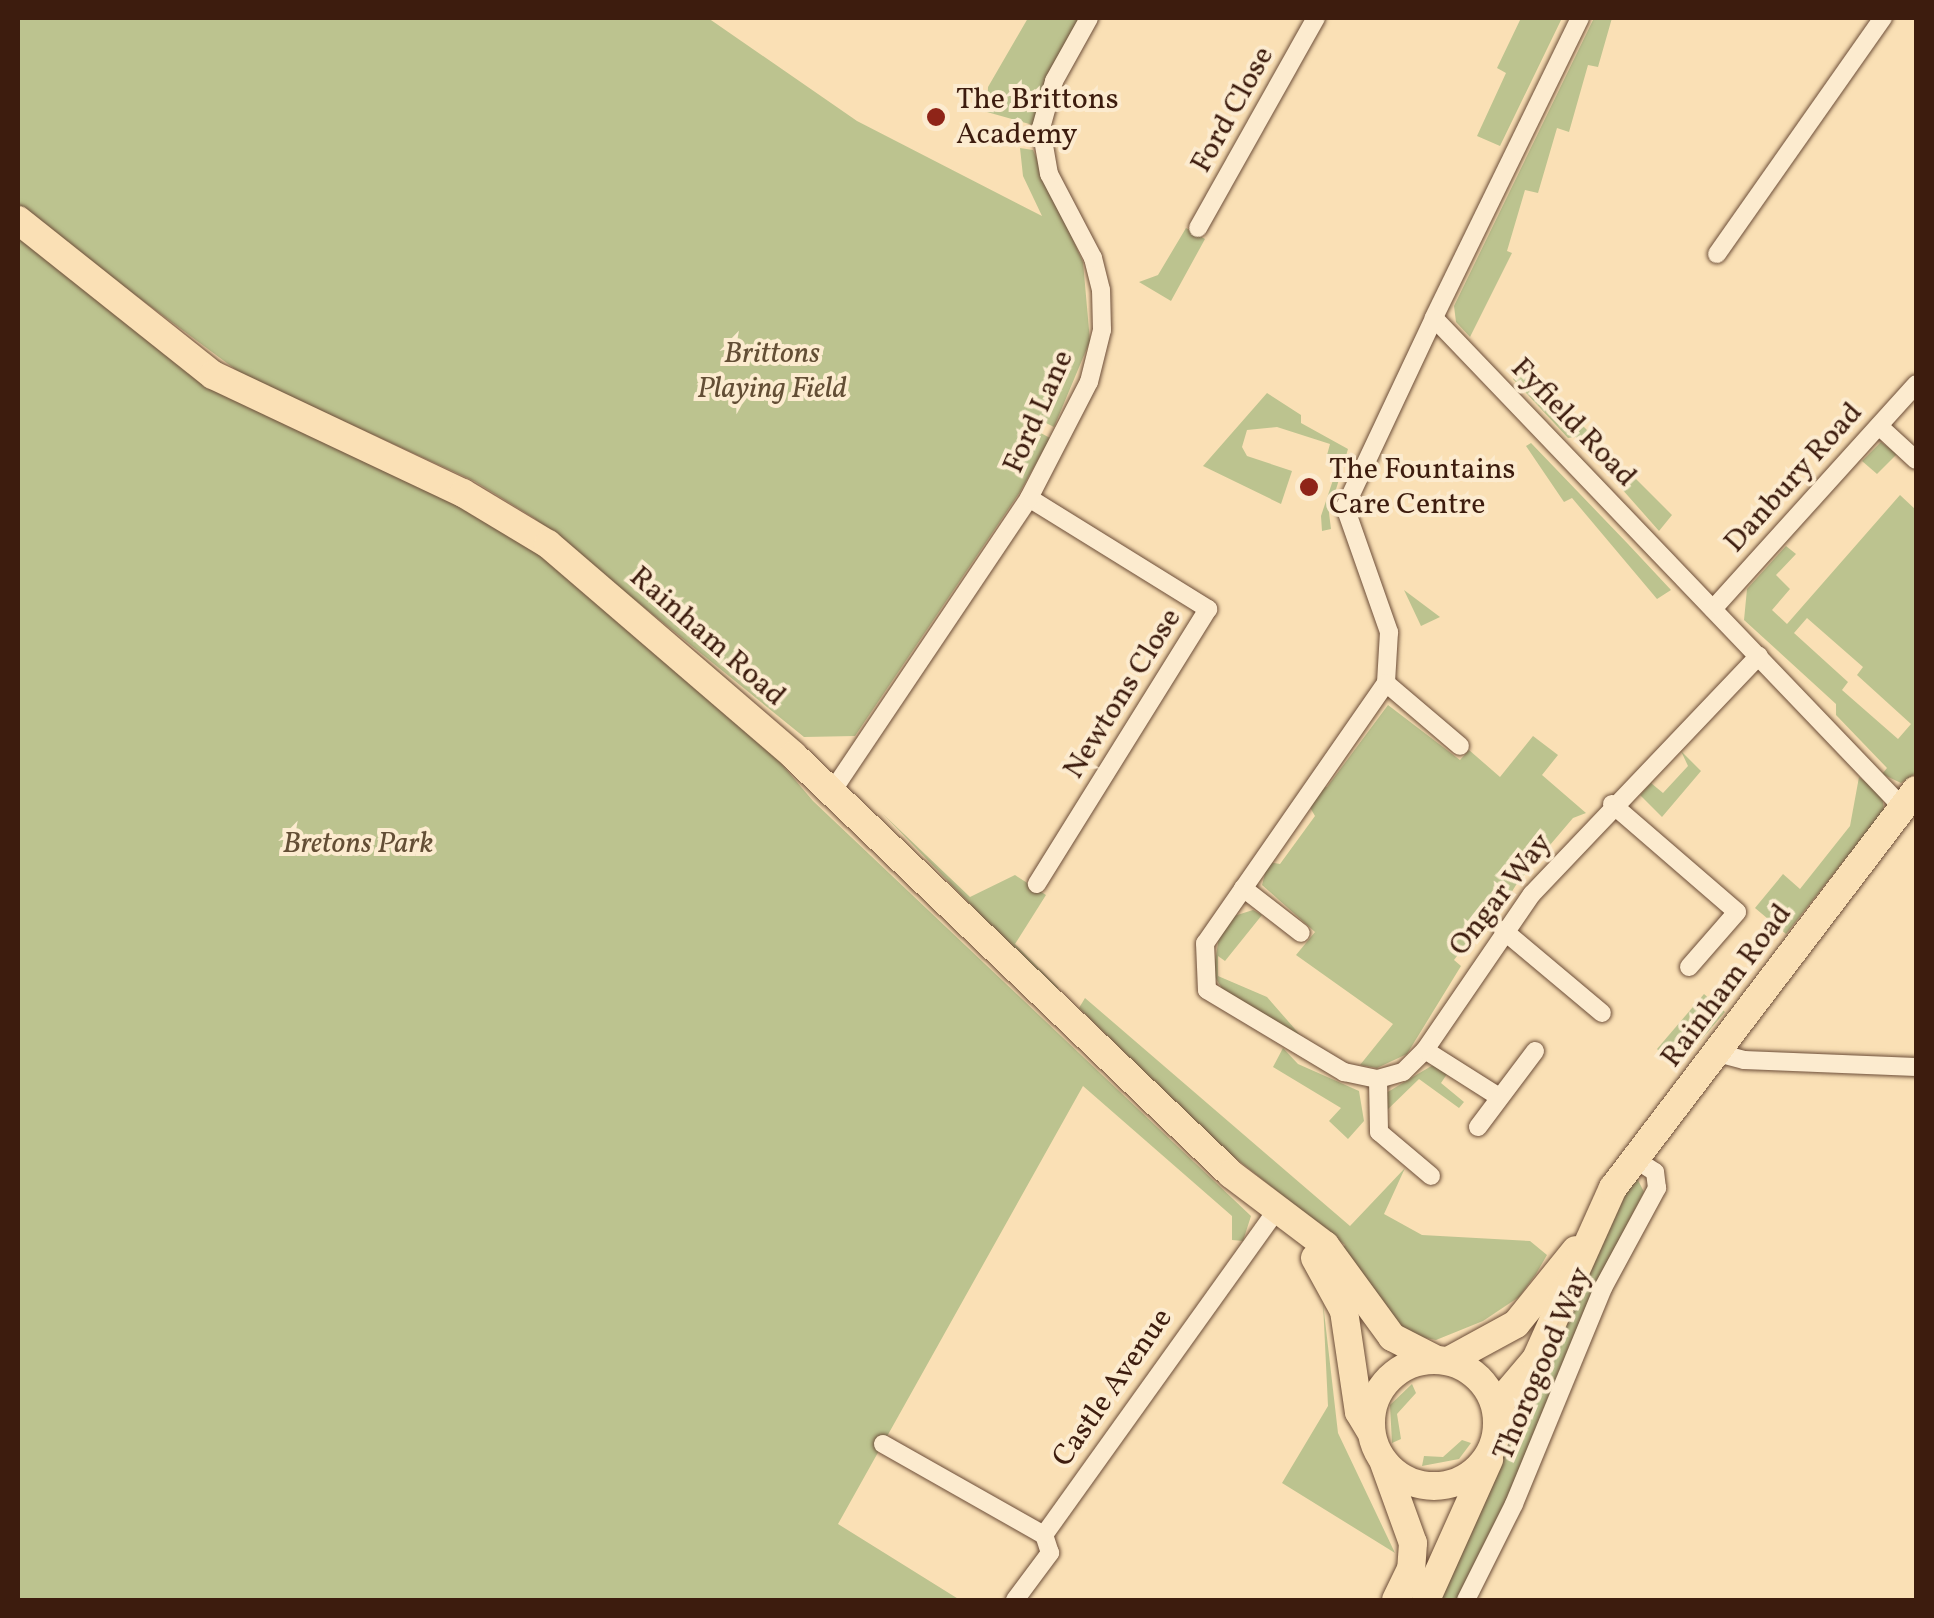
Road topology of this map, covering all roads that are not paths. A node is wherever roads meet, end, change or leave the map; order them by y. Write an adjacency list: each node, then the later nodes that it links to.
1 (1089, 18): 12 (street, Ford Lane)
2 (1316, 18): 6 (street, Ford Close)
3 (1580, 18): 8 (street)
4 (1883, 18): 7 (street)
5 (18, 220): 17 (main road, Rainham Road)
6 (1198, 228)
7 (1717, 254)
8 (1434, 318): 13 (street, Fyfield Road); 15 (street)
9 (1916, 384): 10 (street, Danbury Road)
10 (1878, 426): 11 (street); 13 (street, Danbury Road)
11 (1916, 460)
12 (1029, 498): 17 (street, Ford Lane); 20 (street, Newtons Close)
13 (1713, 609): 14 (street, Fyfield Road)
14 (1759, 656): 18 (street, Fyfield Road); 19 (street, Ongar Way)
15 (1386, 683): 16 (street); 21 (street)
16 (1460, 746)
17 (831, 793): 35 (main road, Rainham Road)
18 (1910, 799): 28 (main road, Rainham Road)
19 (1612, 804): 22 (street, Ongar Way); 24 (street)
20 (1037, 884)
21 (1244, 888): 23 (street); 30 (street)
22 (1503, 930): 25 (street); 26 (street, Ongar Way)
23 (1301, 932)
24 (1689, 967)
25 (1602, 1013)
26 (1425, 1050): 30 (street, Ongar Way); 31 (street)
27 (1535, 1050): 31 (street)
28 (1718, 1053): 29 (street); 33 (main road, Rainham Road)
29 (1916, 1067)
30 (1378, 1079): 34 (street)
31 (1499, 1098): 32 (street)
32 (1478, 1127)
33 (1635, 1159): 36 (main road, Rainham Road); 46 (street, Thorogood Way)
34 (1432, 1176)
35 (1275, 1212): 37 (main road, Rainham Road); 38 (main road, Rainham Road); 42 (street, Castle Avenue)
36 (1596, 1225): 37 (main road, Rainham Road); 39 (main road, Rainham Road)
37 (1442, 1360): 38 (main road); 39 (main road)
38 (1370, 1430): 41 (main road)
39 (1495, 1437): 41 (main road); 45 (main road, Rainham Road)
40 (883, 1444): 42 (street)
41 (1384, 1462): 44 (main road)
42 (1044, 1535): 43 (street, Castle Avenue)
43 (1015, 1600)
44 (1396, 1600)
45 (1426, 1600)
46 (1466, 1600)

